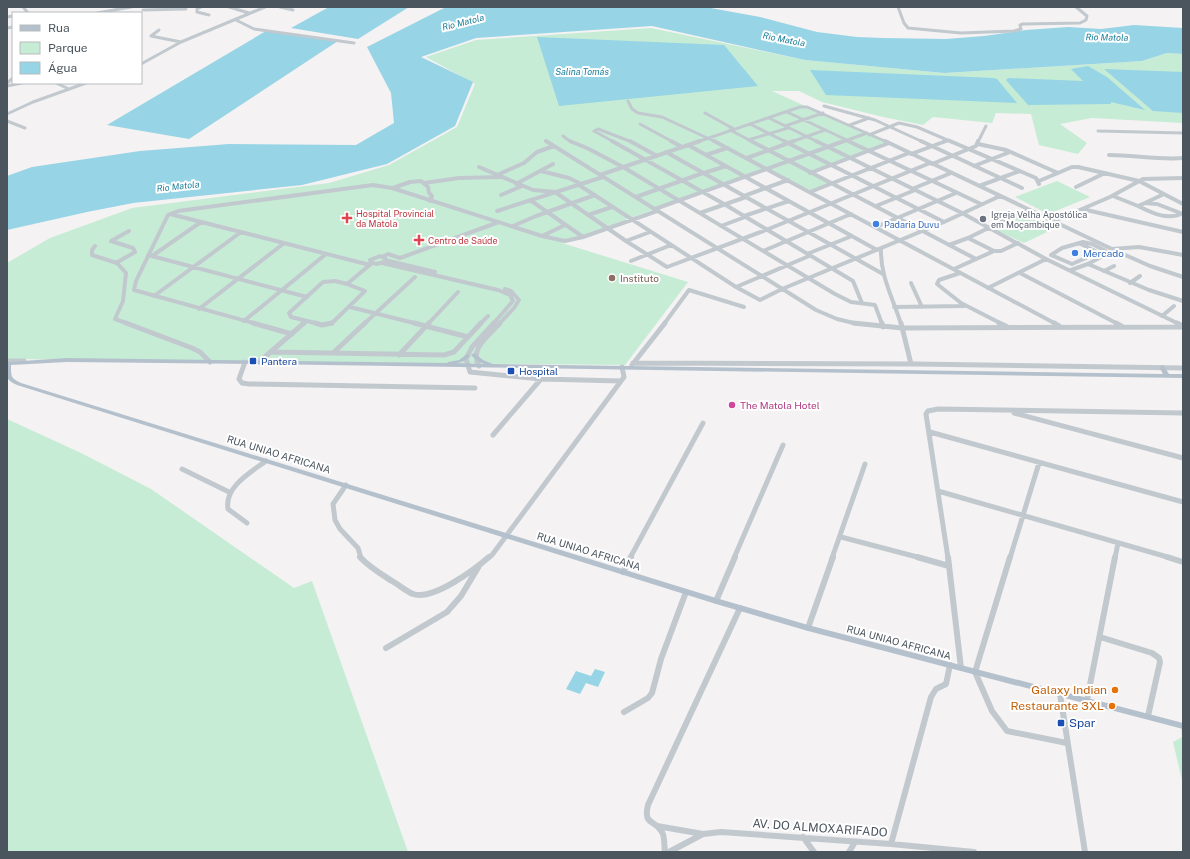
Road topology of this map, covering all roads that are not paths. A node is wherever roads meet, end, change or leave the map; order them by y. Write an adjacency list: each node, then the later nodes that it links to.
1 (131, 7): 12 (street)
2 (201, 7): 14 (street)
3 (229, 7): 13 (street)
4 (265, 7): 13 (street)
5 (280, 7): 11 (street)
6 (898, 7): 7 (street)
7 (1076, 7)
8 (175, 8): 9 (street); 10 (street)
9 (186, 9)
10 (142, 10)
11 (293, 10)
12 (104, 12)
13 (246, 14): 15 (street)
14 (208, 15)
15 (236, 20): 17 (street); 18 (street)
16 (159, 30): 17 (street)
17 (181, 42): 19 (street)
18 (354, 43)
19 (142, 63)
20 (17, 84): 23 (street)
21 (59, 84): 24 (street)
22 (83, 84): 24 (street)
23 (7, 86)
24 (70, 88): 30 (street)
25 (628, 101): 50 (street)
26 (824, 106): 32 (street)
27 (787, 112): 29 (street); 31 (street); 33 (street)
28 (705, 113): 42 (street)
29 (823, 113): 33 (street); 37 (street)
30 (7, 114)
31 (769, 118): 36 (street); 39 (street)
32 (869, 118): 37 (street); 40 (street)
33 (804, 120): 39 (street); 43 (street)
34 (7, 121): 41 (street)
35 (640, 124): 61 (street)
36 (750, 124): 42 (street); 46 (street)
37 (850, 126): 47 (street)
38 (986, 126): 57 (street)
39 (786, 127): 46 (street); 49 (street)
40 (890, 127): 47 (street); 53 (street); 60 (street)
41 (25, 128)
42 (732, 130): 50 (street); 51 (street)
43 (825, 130): 49 (street); 52 (street)
44 (1098, 131): 45 (street)
45 (1183, 133)
46 (768, 134): 51 (street); 56 (street)
47 (868, 134): 52 (street); 55 (street)
48 (563, 136): 88 (street)
49 (806, 137): 56 (street); 62 (street)
50 (708, 138): 58 (street); 63 (street)
51 (748, 140): 65 (street)
52 (846, 140): 62 (street); 66 (street)
53 (949, 140): 60 (street); 64 (street)
54 (546, 141): 59 (street)
55 (888, 143): 66 (street); 70 (street)
56 (787, 144): 65 (street); 69 (street)
57 (978, 144): 64 (street); 68 (street)
58 (688, 145): 61 (street); 71 (street)
59 (554, 146): 99 (street); 100 (street)
60 (932, 146): 70 (street); 74 (street)
61 (682, 147): 67 (street)
62 (828, 147): 69 (street); 76 (street)
63 (727, 148): 71 (street); 75 (street)
64 (970, 149): 74 (street); 79 (street)
65 (768, 150): 75 (street); 81 (street)
66 (868, 150): 76 (street); 80 (street)
67 (666, 152): 73 (street); 95 (street)
68 (1010, 152): 79 (street); 97 (street)
69 (809, 154): 81 (street); 84 (street)
70 (910, 154): 80 (street); 83 (street)
71 (706, 155): 85 (street)
72 (1109, 155): 77 (street)
73 (657, 156): 78 (street); 78 (street)
74 (953, 156): 83 (street); 86 (street)
75 (747, 158): 90 (street)
76 (849, 158): 84 (street); 89 (street)
77 (1183, 158)
78 (645, 159): 88 (street); 107 (street)
79 (992, 159): 86 (street); 93 (street)
80 (890, 161): 89 (street); 92 (street)
81 (789, 162): 90 (street); 94 (street)
82 (553, 164): 91 (street)
83 (931, 164): 92 (street); 96 (street)
84 (831, 165): 94 (street); 101 (street)
85 (726, 166): 95 (street); 102 (street)
86 (974, 166): 104 (street)
87 (478, 167): 99 (street)
88 (623, 167): 100 (street); 122 (street)
89 (871, 168): 101 (street); 103 (street)
90 (768, 170): 102 (street); 106 (street)
91 (541, 171): 111 (street); 113 (street)
92 (911, 171): 103 (street); 108 (street)
93 (1020, 171): 97 (street); 104 (street)
94 (810, 172): 112 (street)
95 (703, 173): 107 (street); 114 (street)
96 (951, 173): 108 (street); 117 (street)
97 (1058, 173): 98 (street)
98 (1105, 173): 109 (street); 118 (street)
99 (499, 176): 110 (street); 111 (street)
100 (602, 176): 113 (street); 135 (street)
101 (852, 176): 112 (street); 116 (street)
102 (746, 178): 114 (street); 120 (street)
103 (891, 178): 116 (street); 123 (street)
104 (999, 178): 117 (street); 121 (street)
105 (1183, 178): 109 (street)
106 (788, 180): 120 (street); 126 (street)
107 (682, 181): 122 (street); 125 (street)
108 (932, 181): 123 (street); 127 (street)
109 (1139, 181): 128 (street); 133 (street)
110 (424, 183): 119 (street); 138 (street)
111 (516, 184): 115 (street)
112 (832, 184): 126 (street); 131 (street)
113 (580, 185): 124 (street); 130 (street)
114 (724, 185): 125 (street); 134 (street)
115 (522, 186): 124 (street); 129 (street)
116 (872, 186): 131 (street); 136 (street)
117 (979, 186): 132 (street)
118 (1076, 187)
119 (392, 188): 138 (street); 161 (street)
120 (766, 188): 134 (street); 140 (street)
121 (1022, 188)
122 (660, 189): 135 (street); 139 (street)
123 (914, 189): 136 (street); 141 (street)
124 (555, 192): 137 (street); 143 (street)
125 (703, 192): 139 (street); 144 (street)
126 (810, 192): 145 (street)
127 (956, 193): 141 (street); 146 (street)
128 (1164, 194): 142 (street); 147 (street)
129 (502, 195)
130 (595, 195): 143 (street); 150 (street)
131 (853, 195): 145 (street); 148 (street)
132 (1000, 196): 146 (street); 152 (street)
133 (1112, 196): 149 (street); 153 (street)
134 (745, 197): 144 (street); 151 (street)
135 (636, 198): 154 (street)
136 (895, 198): 148 (street); 155 (street)
137 (530, 200): 156 (street); 157 (street)
138 (430, 201): 171 (street)
139 (680, 201): 154 (street); 159 (street)
140 (789, 201): 151 (street); 158 (street)
141 (937, 201): 155 (street); 160 (street)
142 (1145, 203): 149 (street); 163 (street)
143 (571, 204): 157 (street); 164 (street)
144 (724, 204): 159 (street); 165 (street)
145 (830, 204): 158 (street); 162 (street)
146 (980, 204): 160 (street)
147 (1183, 204)
148 (876, 206): 166 (street)
149 (1138, 206): 163 (street)
150 (612, 207): 164 (street); 167 (street)
151 (765, 208): 165 (street); 168 (street)
152 (1027, 209): 169 (street); 178 (street)
153 (1082, 209): 169 (street); 185 (street)
154 (656, 210): 167 (street); 202 (street)
155 (918, 210): 166 (street); 172 (street)
156 (497, 211)
157 (547, 212): 174 (street); 175 (street)
158 (809, 212): 168 (street); 173 (street)
159 (700, 213): 176 (street)
160 (962, 213): 172 (street); 178 (street)
161 (170, 214): 170 (street); 213 (street)
162 (851, 214): 173 (street); 177 (street)
163 (1183, 214)
164 (588, 215): 179 (street)
165 (745, 217): 176 (street); 180 (street)
166 (899, 218): 177 (street); 182 (street)
167 (632, 220): 179 (street); 184 (street)
168 (787, 221): 180 (street); 186 (street)
169 (1054, 221): 207 (street)
170 (201, 222): 183 (street); 213 (street)
171 (500, 222): 175 (street); 218 (street)
172 (944, 222): 182 (street)
173 (830, 224): 186 (street); 188 (street)
174 (565, 225): 187 (street); 189 (street)
175 (513, 226): 187 (street)
176 (722, 226): 191 (street)
177 (876, 227): 192 (street)
178 (988, 227): 190 (street); 195 (street)
179 (607, 228): 189 (street); 193 (street)
180 (766, 230): 191 (street); 194 (street)
181 (129, 231): 220 (street)
182 (923, 231): 192 (street); 200 (street)
183 (241, 232): 196 (street); 225 (street)
184 (650, 232): 193 (street); 198 (street)
185 (1183, 232)
186 (808, 233): 194 (street); 199 (street)
187 (542, 236): 189 (street)
188 (852, 236): 199 (street); 203 (street)
189 (583, 237)
190 (968, 238): 200 (street); 206 (street)
191 (743, 239): 202 (street); 205 (street)
192 (900, 240): 203 (street); 226 (street)
193 (626, 241): 210 (street)
194 (787, 242): 205 (street); 211 (street)
195 (1018, 243): 206 (street); 217 (street)
196 (283, 244): 209 (street); 237 (street)
197 (1079, 244): 204 (street); 208 (street); 208 (street)
198 (670, 245): 210 (street); 214 (street)
199 (830, 245): 211 (street); 215 (street)
200 (949, 245): 216 (street)
201 (95, 246): 220 (street)
202 (716, 248): 214 (street); 233 (street)
203 (879, 249): 215 (street); 232 (street)
204 (1104, 250): 207 (street); 208 (street)
205 (763, 251): 223 (street)
206 (994, 251): 216 (street)
207 (1112, 251): 212 (street); 222 (street); 236 (street)
208 (1097, 252)
209 (326, 254): 221 (street); 245 (street)
210 (647, 255): 214 (street); 219 (street)
211 (808, 255): 223 (street); 227 (street)
212 (1183, 255)
213 (150, 256): 225 (street); 247 (street)
214 (691, 258): 242 (street)
215 (855, 259): 227 (street); 232 (street)
216 (976, 259): 226 (street)
217 (1046, 259): 228 (street); 231 (street)
218 (383, 260): 221 (street); 221 (street); 275 (street); 276 (street)
219 (631, 261)
220 (116, 263): 277 (street)
221 (371, 264): 241 (street)
222 (1088, 264): 228 (street); 229 (street)
223 (787, 265): 233 (street); 238 (street)
224 (1114, 266): 229 (street)
225 (194, 267): 237 (street); 247 (street)
226 (954, 269): 230 (street)
227 (833, 270): 238 (street); 250 (street)
228 (1071, 270): 260 (street)
229 (1104, 271): 240 (street)
230 (960, 273): 243 (street); 251 (street)
231 (1020, 273): 243 (street); 267 (street)
232 (883, 274): 255 (street)
233 (761, 276): 242 (street); 244 (street)
234 (1140, 276): 240 (street)
235 (415, 278): 258 (street)
236 (1183, 278)
237 (239, 279): 245 (street); 257 (street)
238 (809, 279): 244 (street); 250 (street)
239 (911, 283): 256 (street)
240 (1130, 283): 249 (street)
241 (347, 284): 248 (street); 253 (street)
242 (736, 287): 244 (street)
243 (988, 288): 264 (street)
244 (782, 289): 265 (street)
245 (282, 290): 248 (street); 261 (street)
246 (458, 292): 263 (street)
247 (154, 296): 257 (street)
248 (307, 297): 262 (street)
249 (1183, 301)
250 (862, 304): 265 (street)
251 (967, 306): 256 (street); 266 (street)
252 (1174, 306): 260 (street)
253 (350, 307): 258 (street); 262 (street)
254 (744, 307): 282 (street)
255 (894, 307): 256 (street); 269 (street)
256 (922, 307)
257 (199, 309): 261 (street)
258 (376, 314): 263 (street); 273 (street)
259 (488, 316): 271 (street)
260 (1162, 316): 268 (street)
261 (244, 321): 270 (street)
262 (307, 321): 270 (street)
263 (426, 326): 271 (street); 274 (street)
264 (1059, 326): 266 (street); 267 (street)
265 (883, 327): 269 (street)
266 (1008, 327): 269 (street)
267 (1124, 327): 268 (street)
268 (1183, 327)
269 (902, 328): 281 (street)
270 (292, 334): 272 (street)
271 (468, 337): 274 (street)
272 (272, 352): 273 (street); 279 (street)
273 (333, 353): 274 (street)
274 (399, 354)
275 (474, 355): 285 (street); 286 (main road)
276 (467, 356): 283 (main road); 284 (street)
277 (210, 362): 278 (main road); 280 (main road)
278 (245, 362): 279 (main road); 294 (street)
279 (259, 362): 283 (main road)
280 (8, 363): 302 (main road, RUA UNIAO AFRICANA)
281 (911, 364): 282 (street); 287 (street)
282 (632, 365): 288 (main road); 290 (main road)
283 (435, 366): 284 (main road)
284 (467, 366): 285 (main road); 292 (street)
285 (479, 366): 286 (main road)
286 (500, 366): 288 (main road)
287 (1162, 367): 289 (street); 290 (main road)
288 (622, 368): 293 (street)
289 (1183, 368)
290 (1167, 376): 291 (main road)
291 (1183, 376)
292 (541, 379): 293 (street); 299 (street)
293 (621, 381): 312 (street)
294 (475, 388)
295 (1005, 411): 296 (street); 298 (street); 301 (street)
296 (1183, 413)
297 (703, 423): 318 (street)
298 (930, 432): 303 (street); 307 (street)
299 (493, 435)
300 (783, 445): 320 (street)
301 (1183, 458)
302 (266, 461): 306 (main road, RUA UNIAO AFRICANA); 308 (street)
303 (1038, 463): 309 (street); 310 (street)
304 (865, 464): 313 (street)
305 (182, 469): 308 (street)
306 (346, 485): 312 (main road, RUA UNIAO AFRICANA); 316 (street)
307 (938, 491): 310 (street); 317 (street)
308 (229, 492): 311 (street)
309 (1183, 502)
310 (1023, 515): 314 (street); 327 (street)
311 (247, 523)
312 (507, 536): 316 (street); 318 (main road, RUA UNIAO AFRICANA)
313 (841, 537): 317 (street); 322 (street)
314 (1118, 543): 315 (street); 323 (street)
315 (1183, 562)
316 (480, 565): 324 (street)
317 (949, 566): 326 (street)
318 (623, 572): 319 (main road, RUA UNIAO AFRICANA)
319 (686, 592): 320 (main road, RUA UNIAO AFRICANA); 330 (street)
320 (716, 601): 321 (main road, RUA UNIAO AFRICANA)
321 (740, 608): 322 (main road, RUA UNIAO AFRICANA); 334 (street)
322 (808, 628): 325 (main road, RUA UNIAO AFRICANA)
323 (1100, 636): 329 (street); 331 (street)
324 (386, 648)
325 (950, 665): 326 (main road, RUA UNIAO AFRICANA); 338 (street)
326 (962, 668): 327 (main road, RUA UNIAO AFRICANA)
327 (975, 672): 328 (main road, RUA UNIAO AFRICANA); 333 (street)
328 (1060, 694): 329 (main road, RUA UNIAO AFRICANA); 333 (street)
329 (1088, 700): 331 (main road, RUA UNIAO AFRICANA)
330 (624, 712)
331 (1148, 716): 332 (main road, RUA UNIAO AFRICANA)
332 (1183, 726)
333 (1066, 743): 344 (street)
334 (657, 826): 335 (street); 339 (street)
335 (703, 834): 336 (street, AV. DO ALMOXARIFADO); 340 (street, AV. DO ALMOXARIFADO)
336 (803, 837): 337 (street, AV. DO ALMOXARIFADO); 341 (street)
337 (855, 842): 338 (street, AV. DO ALMOXARIFADO); 342 (street)
338 (890, 844): 343 (street, AV. DO ALMOXARIFADO)
339 (665, 852)
340 (669, 852)
341 (814, 852)
342 (849, 852)
343 (974, 852)
344 (1085, 852)

